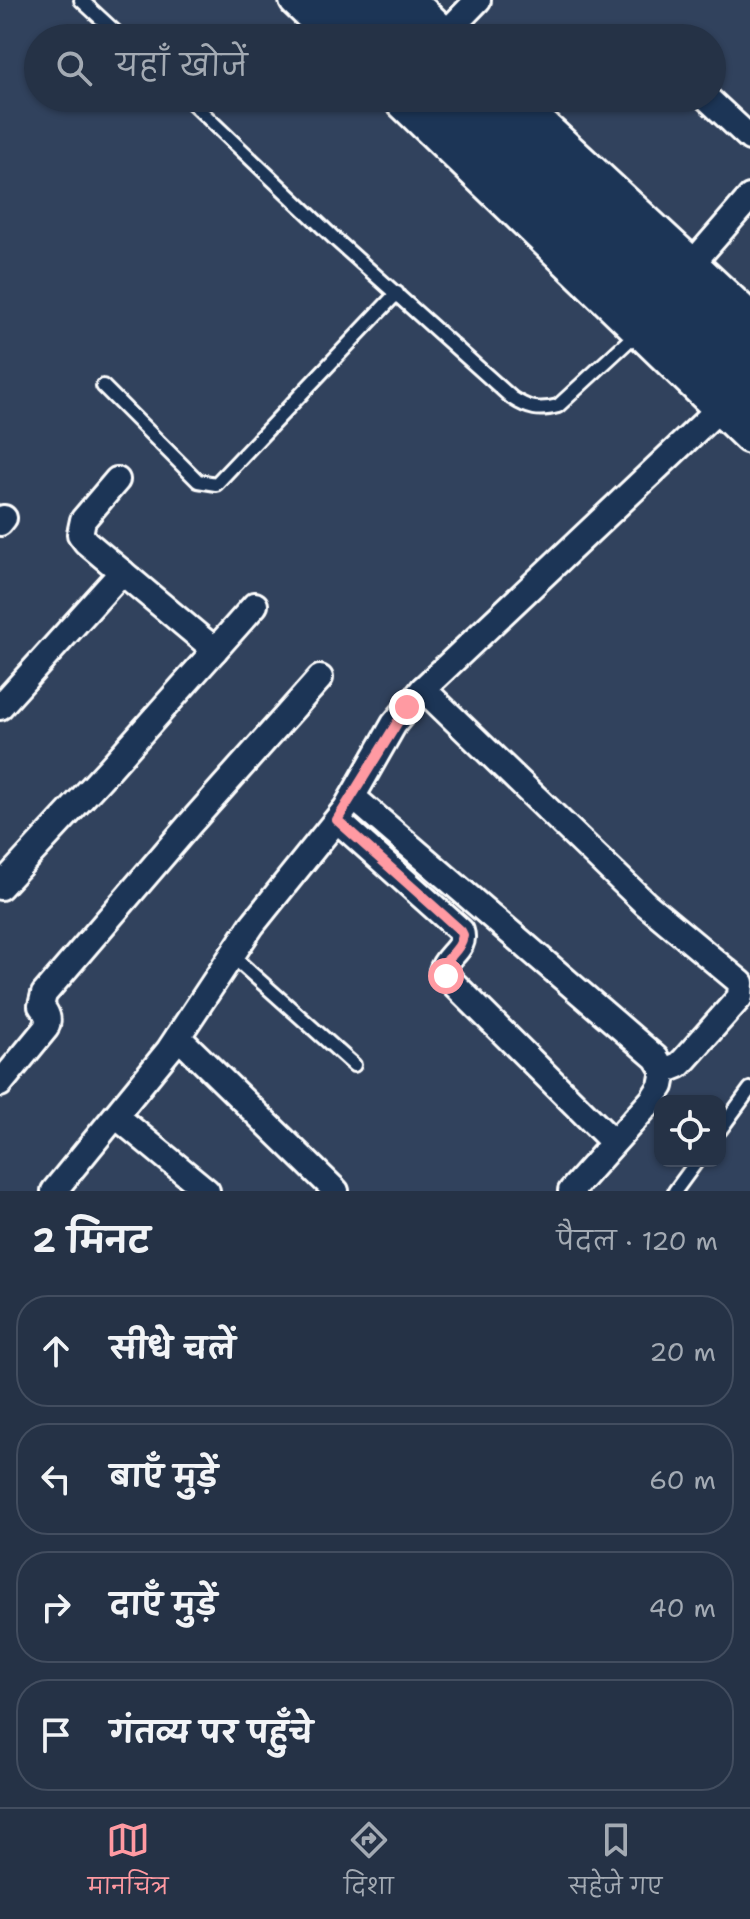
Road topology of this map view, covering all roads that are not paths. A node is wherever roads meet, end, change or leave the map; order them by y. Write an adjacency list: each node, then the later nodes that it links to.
1 (81, 0): 7 (lane)
2 (297, 0): 8 (main road)
3 (332, 0): 9 (main road)
4 (371, 0): 10 (main road)
5 (407, 0): 11 (main road)
6 (478, 0): 12 (street)
7 (107, 24)
8 (322, 24)
9 (357, 24)
10 (412, 24)
11 (425, 24)
12 (449, 24)
13 (202, 112): 22 (lane)
14 (416, 112): 24 (main road)
15 (447, 112): 24 (main road)
16 (488, 112): 25 (main road)
17 (526, 112): 21 (main road)
18 (722, 112): 19 (street)
19 (750, 138)
20 (750, 197): 21 (street)
21 (691, 265): 23 (main road)
22 (397, 293): 24 (lane); 26 (lane)
23 (750, 320)
24 (648, 321): 27 (main road)
25 (750, 362)
26 (103, 386)
27 (735, 405): 28 (main road); 34 (street)
28 (750, 436)
29 (117, 480): 30 (street)
30 (122, 572): 32 (street); 35 (street)
31 (255, 605): 32 (street)
32 (215, 650): 38 (street)
33 (320, 678): 44 (street)
34 (423, 689): 36 (street); 40 (street)
35 (0, 706)
36 (353, 797): 37 (street); 43 (street)
37 (337, 820): 39 (street); 48 (street)
38 (0, 887)
39 (231, 955): 41 (street); 42 (lane)
40 (746, 983): 43 (street)
41 (178, 1037): 46 (street); 52 (street)
42 (354, 1065)
43 (664, 1071): 48 (street)
44 (0, 1084)
45 (750, 1089): 47 (lane)
46 (116, 1116): 50 (street); 51 (street)
47 (726, 1122)
48 (613, 1142): 53 (street)
49 (693, 1167): 54 (lane)
50 (54, 1191)
51 (207, 1191)
52 (336, 1191)
53 (571, 1191)
54 (675, 1191)

